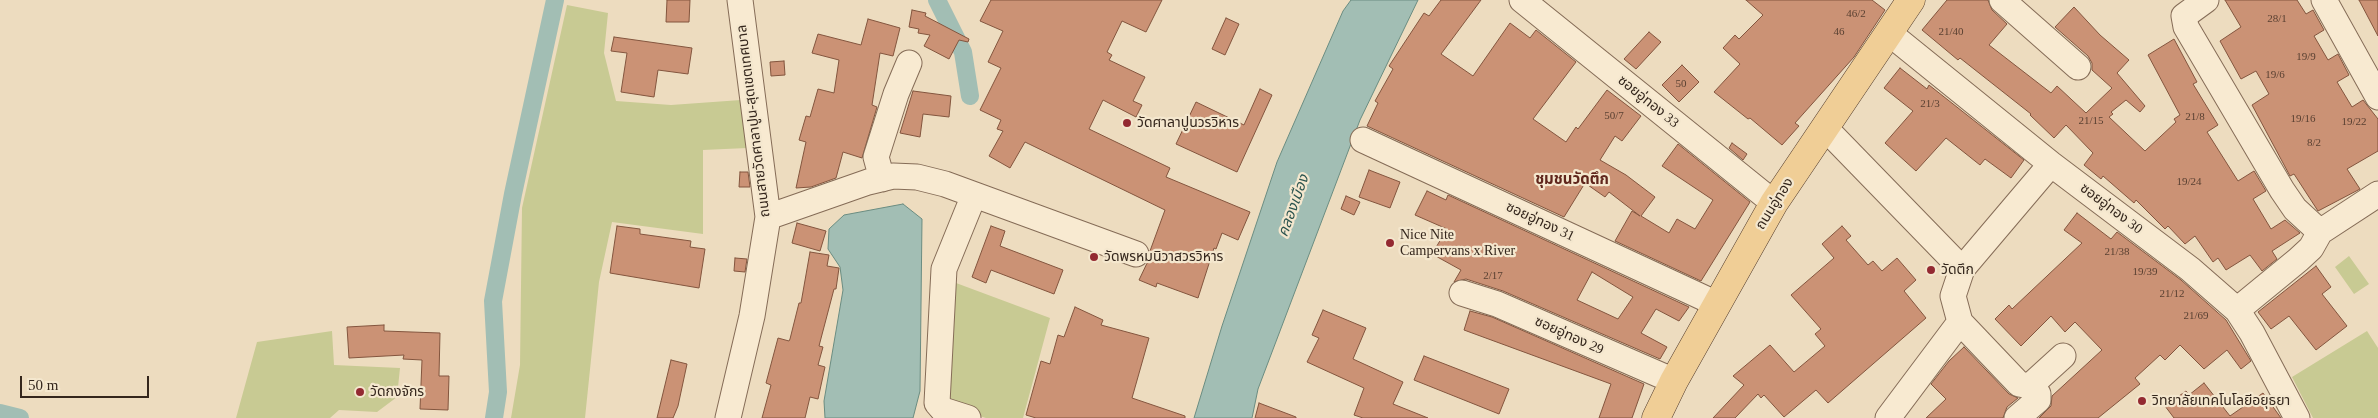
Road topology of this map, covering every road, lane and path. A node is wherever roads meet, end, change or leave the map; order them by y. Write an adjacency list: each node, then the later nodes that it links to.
1 (740, 0): 18 (street, ถนนสายวัดศาลาปูน-สุดเขตเทศบาล)
2 (1522, 0): 17 (street, ซอยอู่ทอง 33)
3 (1912, 0): 7 (main road, ถนนอู่ทอง)
4 (2002, 0): 9 (street)
5 (2206, 0): 19 (street)
6 (2324, 0): 10 (street)
7 (1889, 33): 11 (main road, ถนนอู่ทอง); 13 (street, ซอยอู่ทอง 30)
8 (909, 63): 14 (street)
9 (2078, 67)
10 (2378, 97)
11 (1825, 128): 17 (main road, ถนนอู่ทอง); 21 (street)
12 (1363, 140): 23 (street, ซอยอู่ทอง 31)
13 (2051, 164): 21 (street); 24 (street, ซอยอู่ทอง 30)
14 (882, 179): 15 (street); 18 (street)
15 (974, 194): 20 (street); 30 (street)
16 (2378, 194): 19 (street)
17 (1774, 203): 23 (main road, ถนนอู่ทอง)
18 (768, 217): 29 (street, ถนนสายวัดศาลาปูน-สุดเขตเทศบาล)
19 (2320, 232): 24 (street)
20 (1136, 254)
21 (1962, 268): 25 (street)
22 (1462, 292): 27 (street, ซอยอู่ทอง 29)
23 (1717, 304): 27 (main road, ถนนอู่ทอง)
24 (2237, 310): 34 (street, ซอยอู่ทอง 30)
25 (1960, 322): 28 (street); 32 (street)
26 (2063, 356): 28 (street)
27 (1674, 382): 31 (main road, ถนนอู่ทอง)
28 (2030, 386): 33 (street)
29 (728, 418)
30 (968, 418)
31 (1656, 418)
32 (1888, 418)
33 (2017, 418)
34 (2297, 418)

